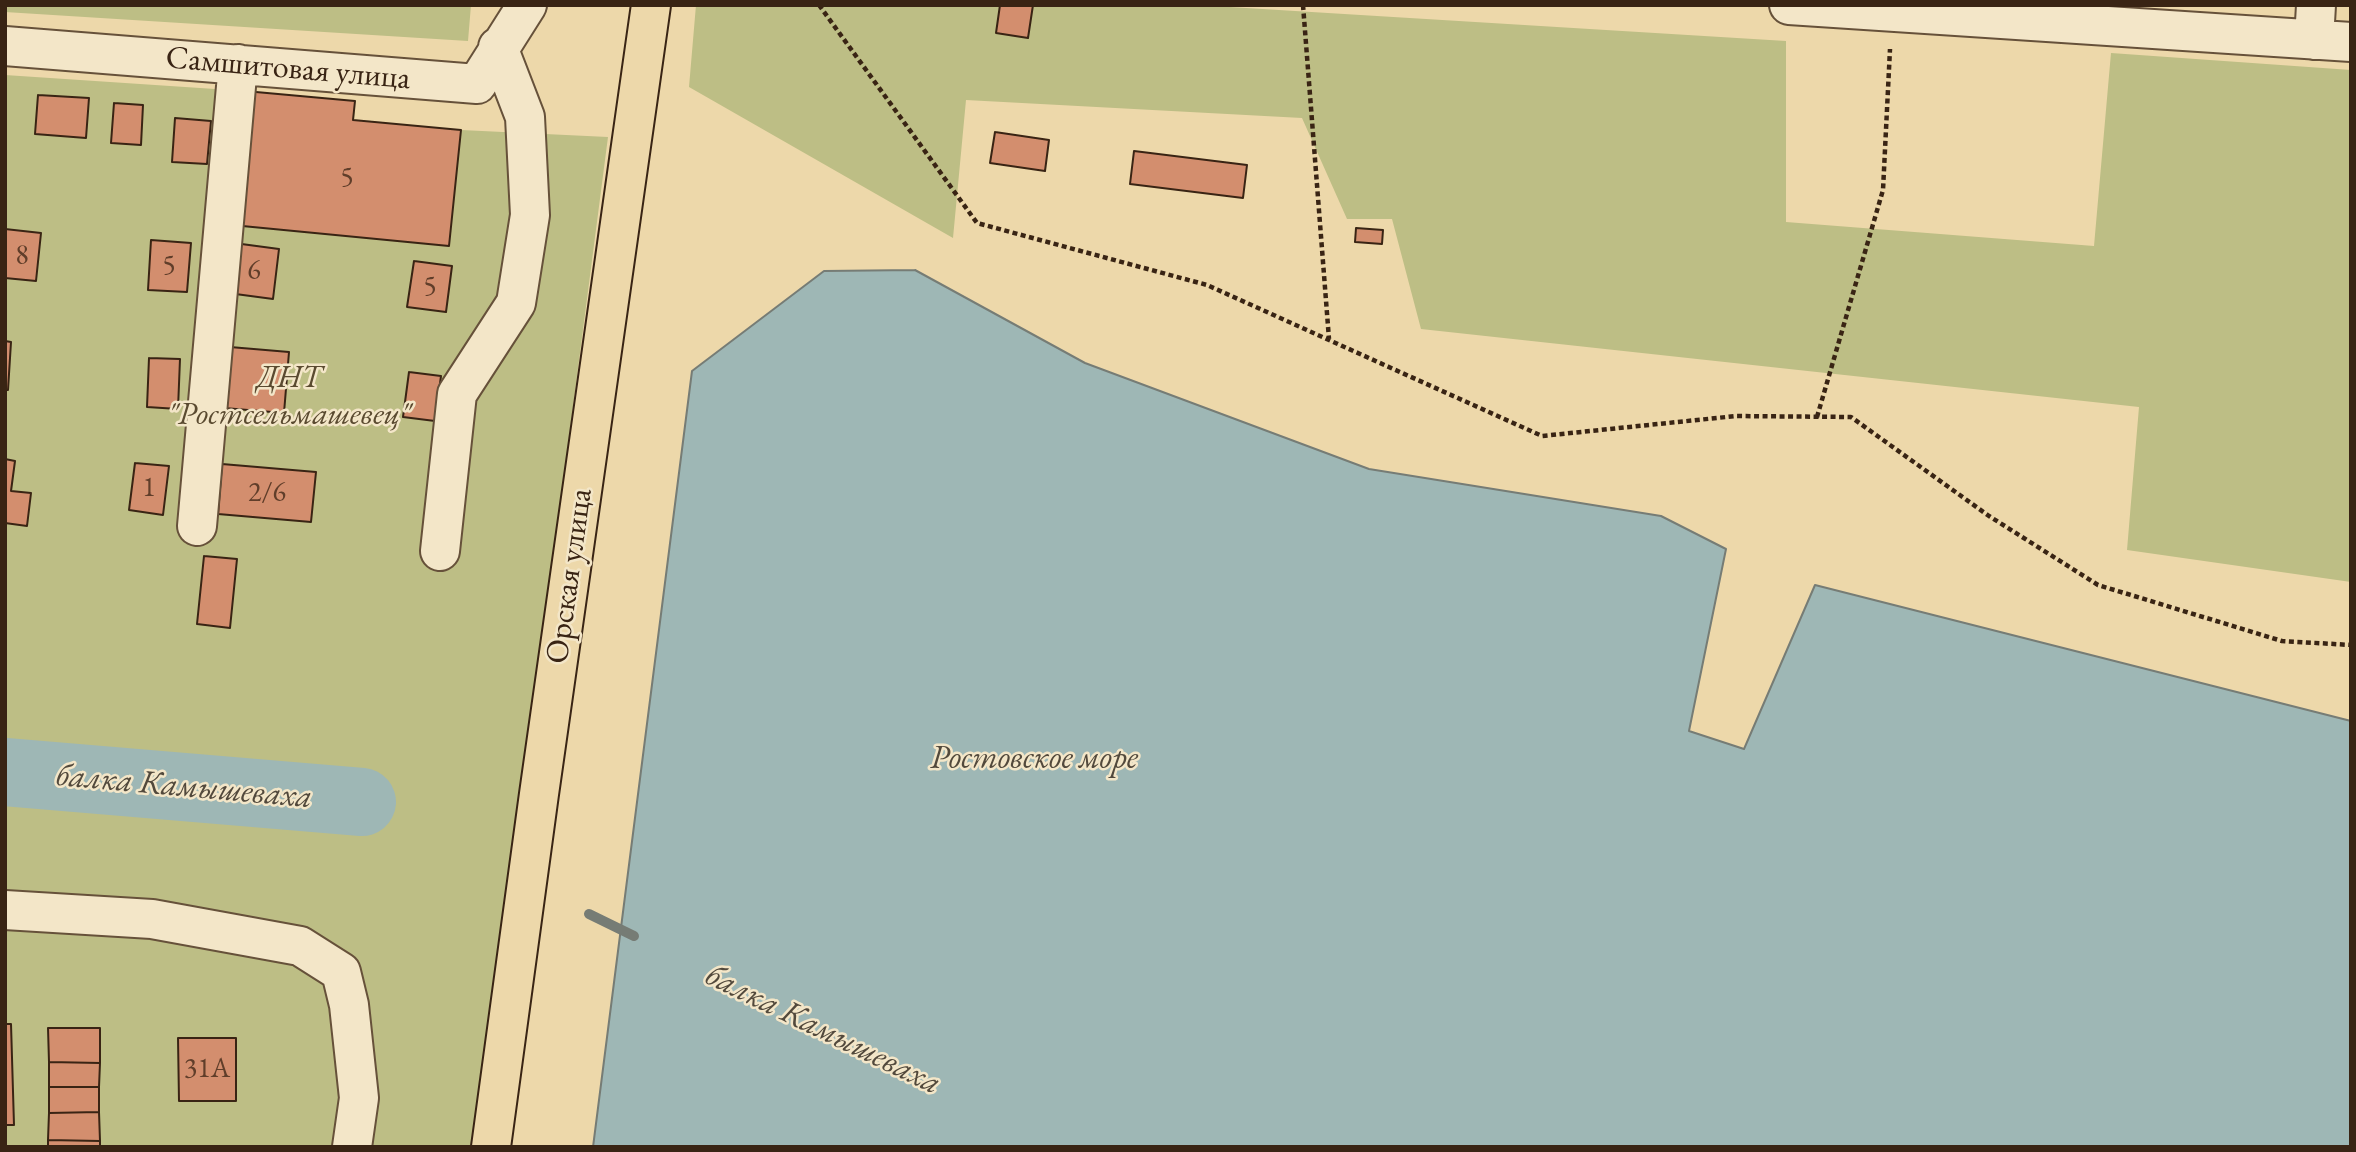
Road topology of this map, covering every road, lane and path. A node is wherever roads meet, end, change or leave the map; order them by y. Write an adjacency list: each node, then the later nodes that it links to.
1 (527, 5): 9 (street, Самшитовая улица)
2 (651, 5): 18 (main road, Орская улица)
3 (819, 5): 11 (path)
4 (1303, 5): 11 (path)
5 (1789, 5): 6 (street)
6 (1891, 9): 7 (street); 12 (path)
7 (2327, 29)
8 (5, 46): 10 (street, Самшитовая улица)
9 (498, 47): 10 (street, Самшитовая улица); 14 (street)
10 (237, 64): 13 (street)
11 (1329, 340): 12 (path)
12 (1817, 417): 15 (path)
13 (197, 526)
14 (440, 551)
15 (2351, 645)
16 (5, 910): 17 (street)
17 (352, 1147)
18 (491, 1147)

